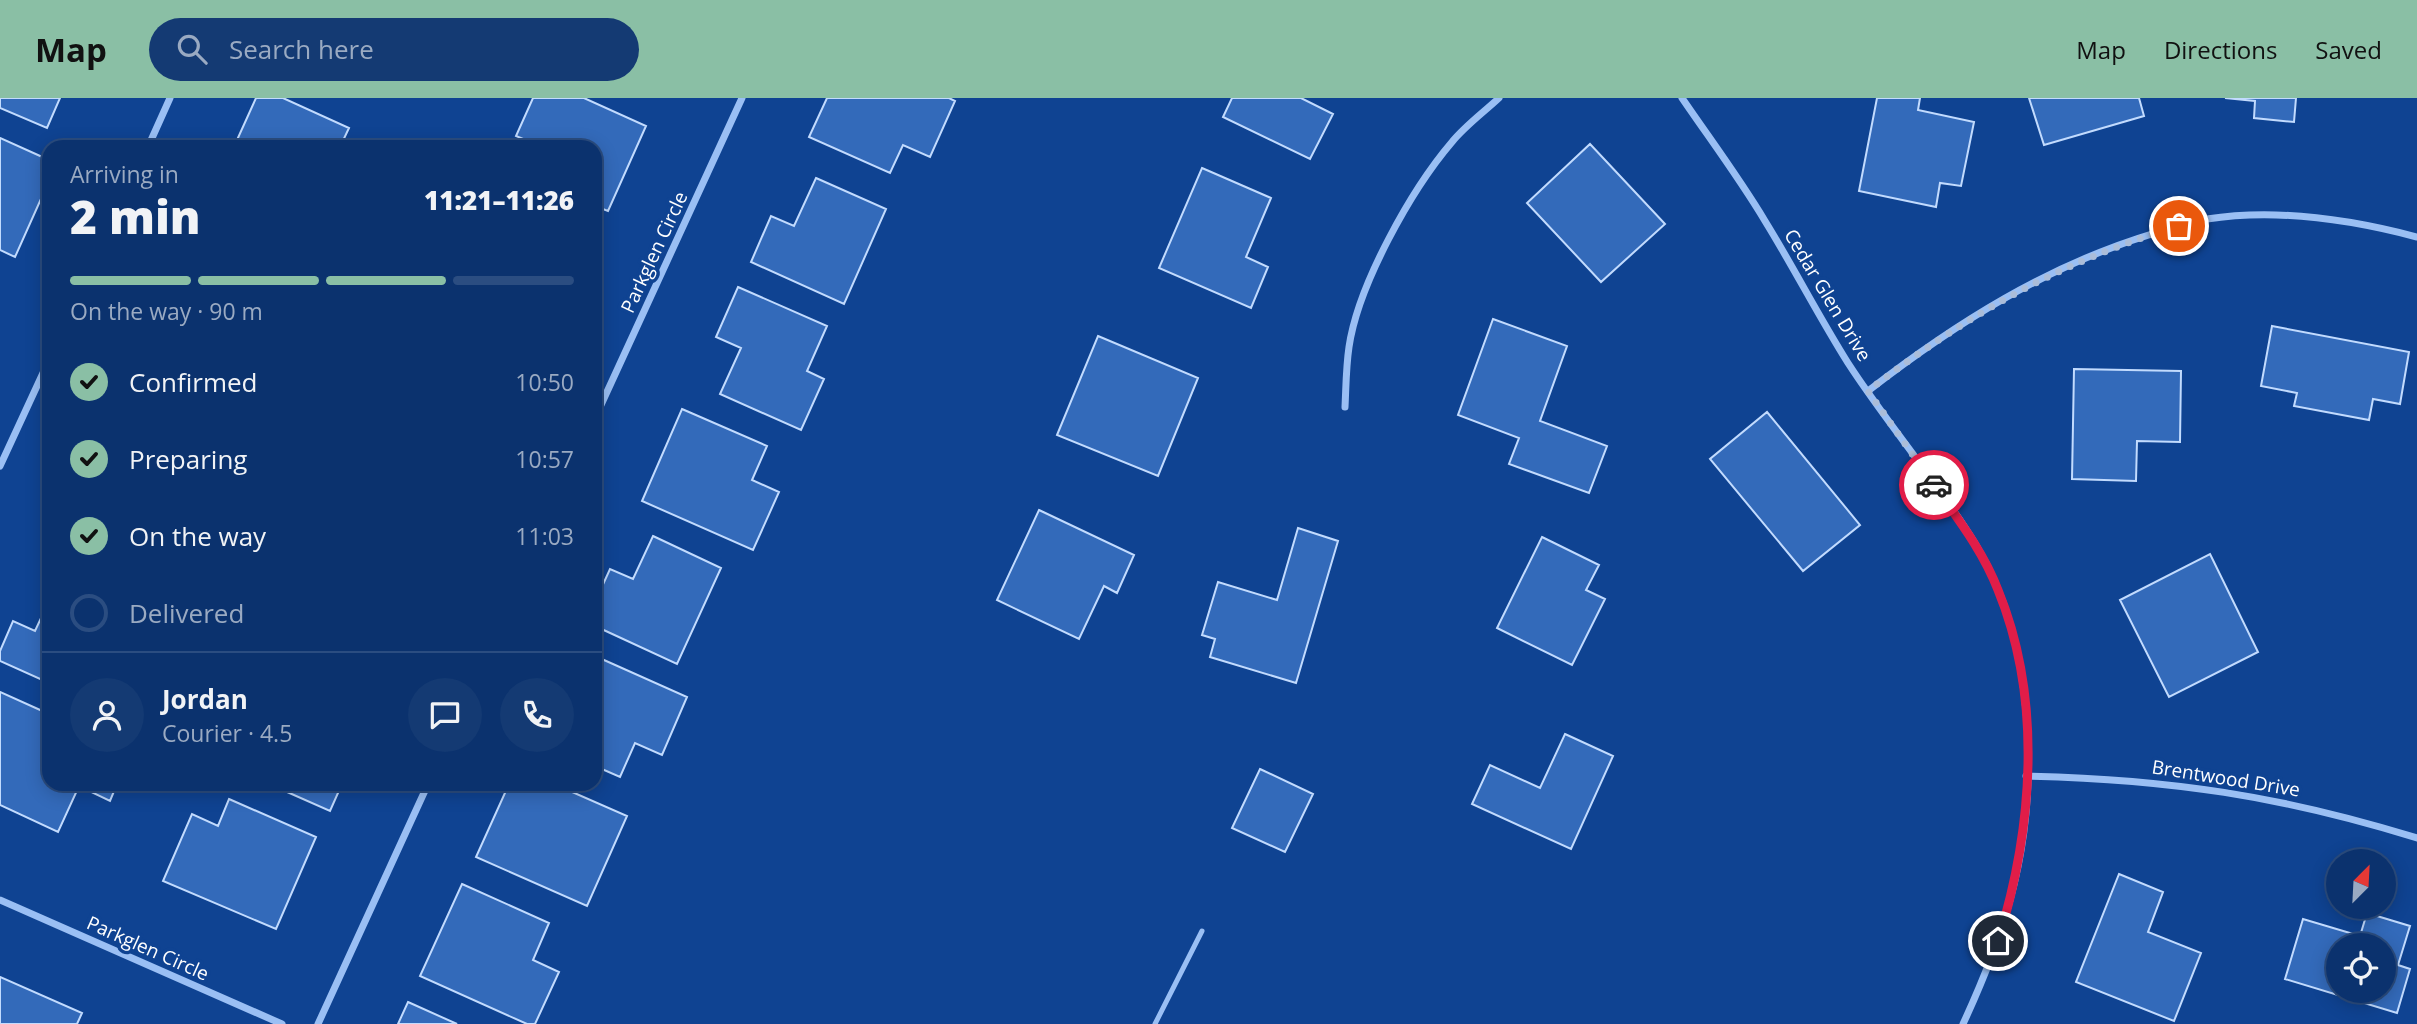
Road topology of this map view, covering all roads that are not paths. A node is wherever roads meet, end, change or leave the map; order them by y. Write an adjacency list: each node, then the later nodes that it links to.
1 (170, 98): 5 (street)
2 (742, 98): 9 (street, Parkglen Circle)
3 (1499, 98): 10 (street)
4 (1682, 98): 8 (street, Cedar Glen Drive)
5 (151, 140)
6 (2417, 237): 8 (street)
7 (42, 375): 11 (street)
8 (1868, 391): 12 (street, Cedar Glen Drive)
9 (602, 403)
10 (1345, 407)
11 (0, 466)
12 (2026, 776): 14 (street, Brentwood Drive); 20 (street, Cedar Glen Drive)
13 (425, 791): 18 (street)
14 (2417, 838)
15 (0, 900): 17 (street, Parkglen Circle)
16 (1202, 931): 19 (lane)
17 (282, 1024)
18 (318, 1024)
19 (1155, 1024)
20 (1963, 1024)

